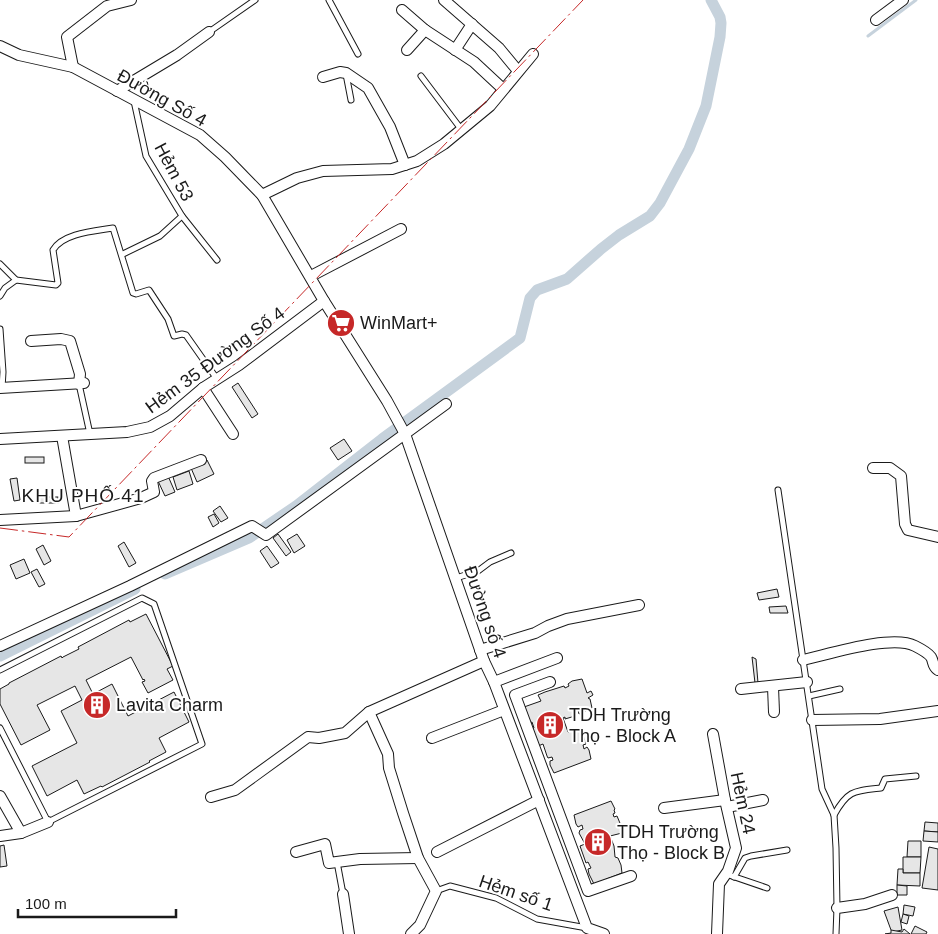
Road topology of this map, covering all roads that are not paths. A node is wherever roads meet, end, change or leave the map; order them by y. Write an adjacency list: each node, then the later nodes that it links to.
1 (131, 0): 6 (street)
2 (256, 0): 11 (lane)
3 (329, 0): 15 (lane)
4 (444, 0): 9 (street)
5 (903, 0): 8 (street)
6 (110, 3): 17 (street)
7 (402, 10): 10 (street)
8 (876, 20)
9 (472, 24): 14 (street); 18 (street)
10 (425, 30): 13 (street); 14 (street)
11 (209, 32): 23 (street)
12 (0, 46): 17 (street, Đường Số 4)
13 (407, 50)
14 (455, 50): 22 (street)
15 (358, 54)
16 (533, 54): 18 (street)
17 (73, 67): 23 (street, Đường Số 4)
18 (518, 71): 22 (street)
19 (346, 73): 21 (street); 25 (lane); 27 (street)
20 (421, 76): 26 (lane)
21 (322, 77)
22 (503, 89): 26 (street)
23 (117, 91): 24 (street, Đường Số 4)
24 (134, 100): 28 (street, Đường Số 4); 29 (lane, Hẻm 53)
25 (351, 100)
26 (462, 130): 27 (street)
27 (405, 165): 28 (street)
28 (262, 195): 34 (street, Đường Số 4)
29 (182, 216): 31 (lane, Hẻm 53); 32 (lane)
30 (401, 229): 34 (street)
31 (123, 254): 35 (lane); 40 (lane)
32 (218, 260)
33 (0, 264): 35 (lane)
34 (311, 276): 37 (street, Đường Số 4)
35 (16, 280): 36 (lane)
36 (0, 296)
37 (324, 300): 40 (street, Hẻm 35 Đường Số 4); 46 (street, Đường số 4)
38 (0, 329): 42 (lane)
39 (31, 341): 41 (street)
40 (217, 379): 43 (street, Hẻm 35 Đường Số 4)
41 (81, 383): 42 (street); 47 (lane)
42 (1, 388)
43 (203, 388): 45 (street); 47 (street, Hẻm 35 Đường Số 4)
44 (446, 404): 46 (street)
45 (233, 434)
46 (405, 434): 57 (street, Đường số 4); 59 (street)
47 (90, 435): 48 (street, Hẻm 35 Đường Số 4)
48 (62, 436): 49 (street, Hẻm 35 Đường Số 4); 53 (street)
49 (0, 439)
50 (201, 460): 53 (street)
51 (874, 468): 55 (street)
52 (778, 490): 62 (lane)
53 (76, 516): 54 (street)
54 (0, 520)
55 (938, 537)
56 (511, 553): 57 (lane)
57 (456, 578): 60 (street, Đường số 4)
58 (639, 605): 60 (street)
59 (0, 646)
60 (480, 650): 63 (street, Đường số 4)
61 (557, 658): 66 (street)
62 (803, 660): 65 (street); 68 (lane)
63 (484, 661): 66 (street, Đường số 4); 75 (street)
64 (0, 670): 89 (lane)
65 (938, 670)
66 (494, 682): 73 (street, Đường số 4)
67 (550, 682): 95 (street)
68 (807, 682): 69 (street); 72 (lane)
69 (773, 687): 70 (street); 76 (street)
70 (741, 689)
71 (840, 689): 72 (lane)
72 (809, 696): 77 (lane)
73 (504, 710): 80 (street); 84 (street, Đường số 4)
74 (938, 711): 77 (street)
75 (370, 712): 83 (street); 96 (street)
76 (774, 712)
77 (812, 720): 88 (lane)
78 (0, 728): 89 (lane)
79 (714, 734): 86 (street, Hẻm 24)
80 (432, 738)
81 (916, 776): 88 (lane)
82 (0, 796): 90 (street)
83 (211, 797)
84 (539, 800): 94 (street); 98 (street, Đường số 4)
85 (763, 800): 86 (street)
86 (726, 803): 87 (street); 99 (street, Hẻm 24)
87 (664, 808)
88 (834, 815): 105 (lane)
89 (48, 822): 90 (street)
90 (22, 833): 91 (street)
91 (0, 836)
92 (787, 850): 99 (lane)
93 (296, 852): 97 (street)
94 (438, 852)
95 (575, 857): 98 (street); 100 (street)
96 (418, 858): 97 (street); 102 (street)
97 (337, 862): 103 (lane)
98 (563, 864): 106 (street, Đường số 4)
99 (730, 875): 101 (lane); 110 (street, Hẻm 24)
100 (631, 876)
101 (767, 888)
102 (436, 891): 106 (lane, Hẻm số 1); 108 (street)
103 (342, 894): 107 (street)
104 (892, 895): 105 (street)
105 (837, 908): 111 (lane)
106 (587, 928): 109 (street)
107 (349, 934)
108 (411, 934)
109 (604, 934)
110 (718, 934)
111 (836, 934)

